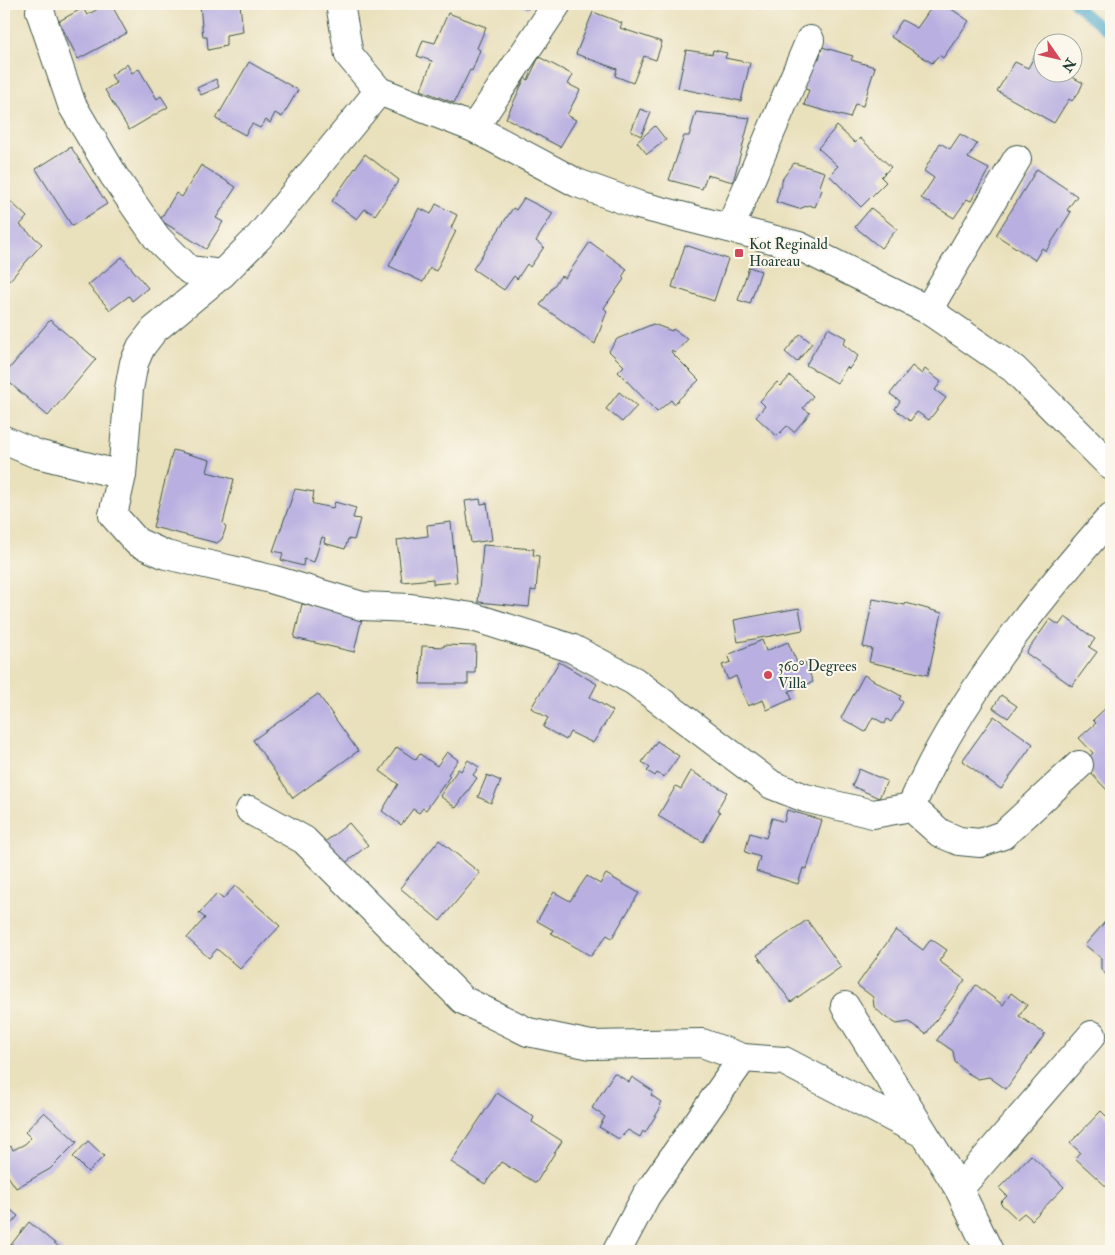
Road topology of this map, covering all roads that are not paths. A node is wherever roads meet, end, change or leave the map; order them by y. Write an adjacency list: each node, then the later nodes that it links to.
1 (340, 4): 5 (street)
2 (557, 4): 6 (street)
3 (40, 12): 9 (street)
4 (810, 40): 8 (street)
5 (380, 91): 6 (street); 9 (street)
6 (474, 128): 8 (street)
7 (1017, 159): 10 (street)
8 (730, 228): 10 (street)
9 (222, 274): 13 (street)
10 (928, 310): 12 (street)
11 (4, 440): 13 (street)
12 (1111, 466)
13 (122, 475): 16 (street)
14 (1111, 517): 16 (street)
15 (1079, 765): 16 (street)
16 (911, 808)
17 (250, 810): 20 (street)
18 (845, 1006): 21 (street)
19 (1092, 1035): 22 (street)
20 (743, 1058): 21 (street); 23 (street)
21 (924, 1134): 22 (street)
22 (959, 1189): 24 (street)
23 (616, 1251)
24 (990, 1251)

